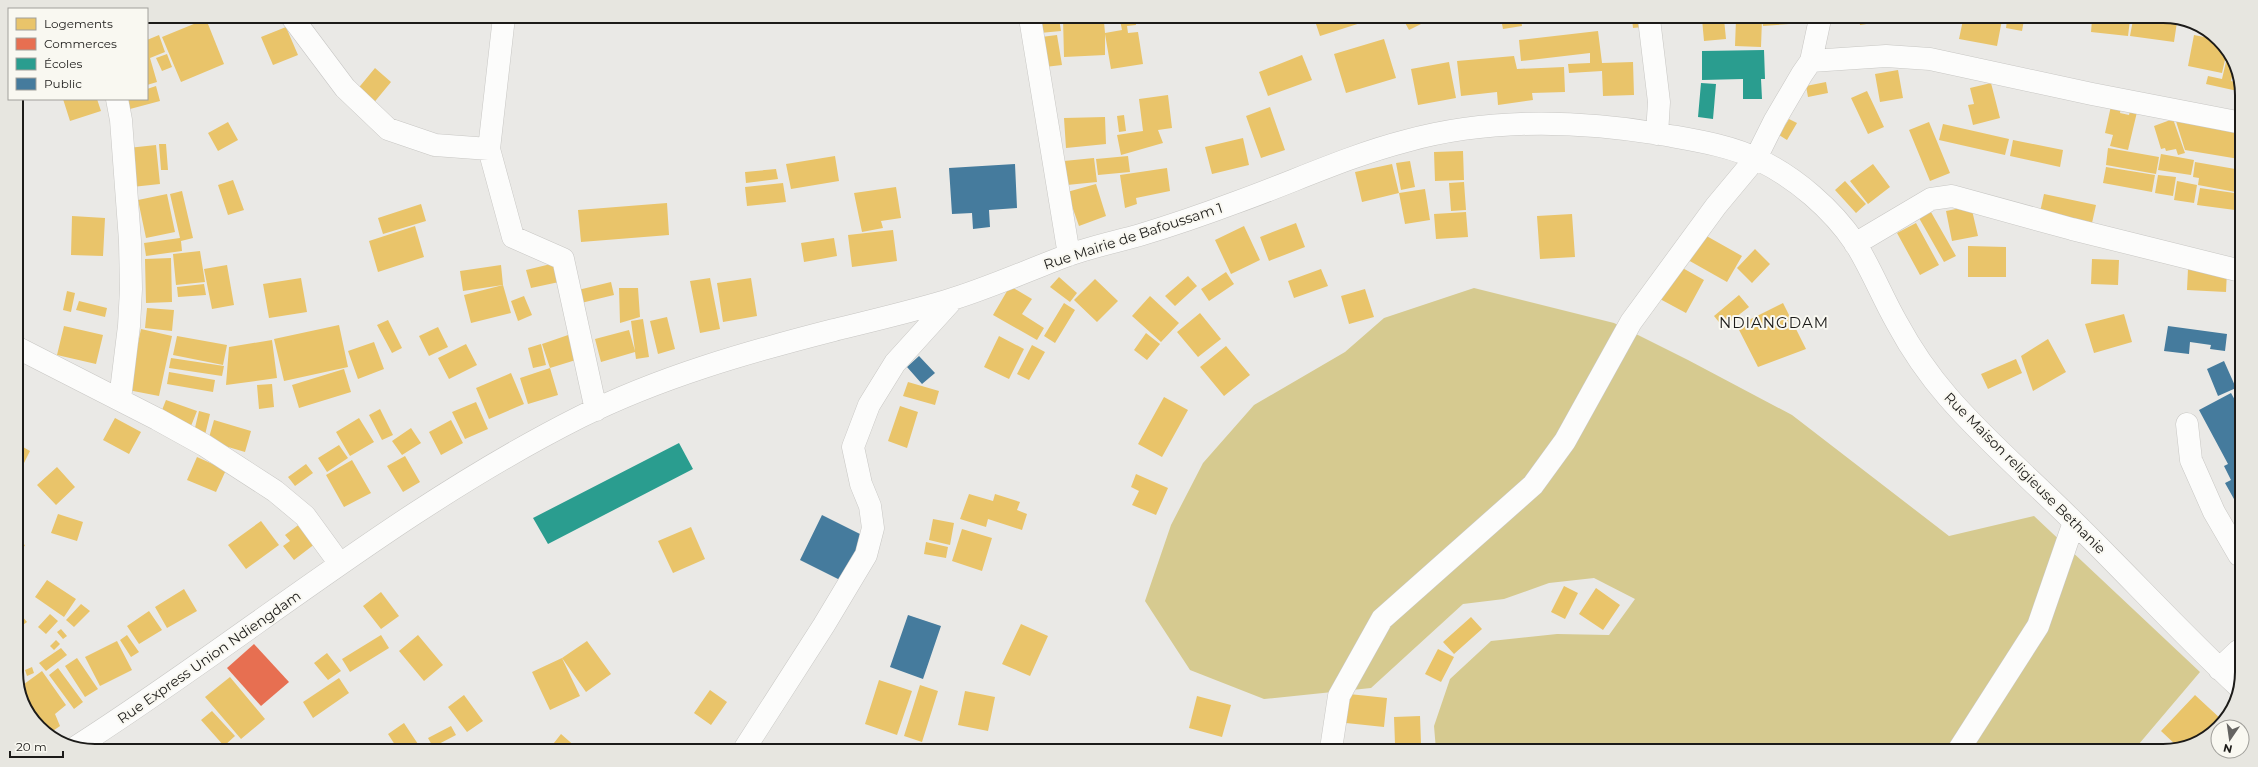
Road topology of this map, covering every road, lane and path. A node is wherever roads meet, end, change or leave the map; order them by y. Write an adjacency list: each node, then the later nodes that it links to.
1 (297, 23): 10 (street)
2 (503, 23): 10 (street)
3 (1031, 23): 13 (street)
4 (1649, 23): 9 (street)
5 (1819, 23): 6 (street)
6 (1811, 61): 8 (street); 11 (street)
7 (117, 100): 17 (street)
8 (2235, 122)
9 (1657, 134): 11 (street, Rue Maison religieuse Bethanie); 13 (street, Rue Mairie de Bafoussam 1)
10 (488, 149): 18 (street)
11 (1756, 158): 12 (street, Rue Maison religieuse Bethanie); 28 (street)
12 (1855, 244): 14 (street); 20 (street, Rue Maison religieuse Bethanie)
13 (1069, 255): 15 (street, Rue Mairie de Bafoussam 1)
14 (2235, 270)
15 (953, 299): 18 (street, Rue Mairie de Bafoussam 1); 27 (street)
16 (23, 350): 17 (street)
17 (120, 399): 22 (street)
18 (596, 410): 22 (street, Rue Express Union Ndiengdam)
19 (2186, 424): 21 (street)
20 (2074, 522): 24 (street, Rue Maison religieuse Bethanie); 29 (street)
21 (2235, 548)
22 (340, 564): 26 (street, Rue Express Union Ndiengdam)
23 (2235, 654): 24 (street)
24 (2219, 669): 25 (street, Rue Maison religieuse Bethanie)
25 (2234, 682)
26 (82, 743)
27 (748, 744)
28 (1331, 744)
29 (1962, 744)

